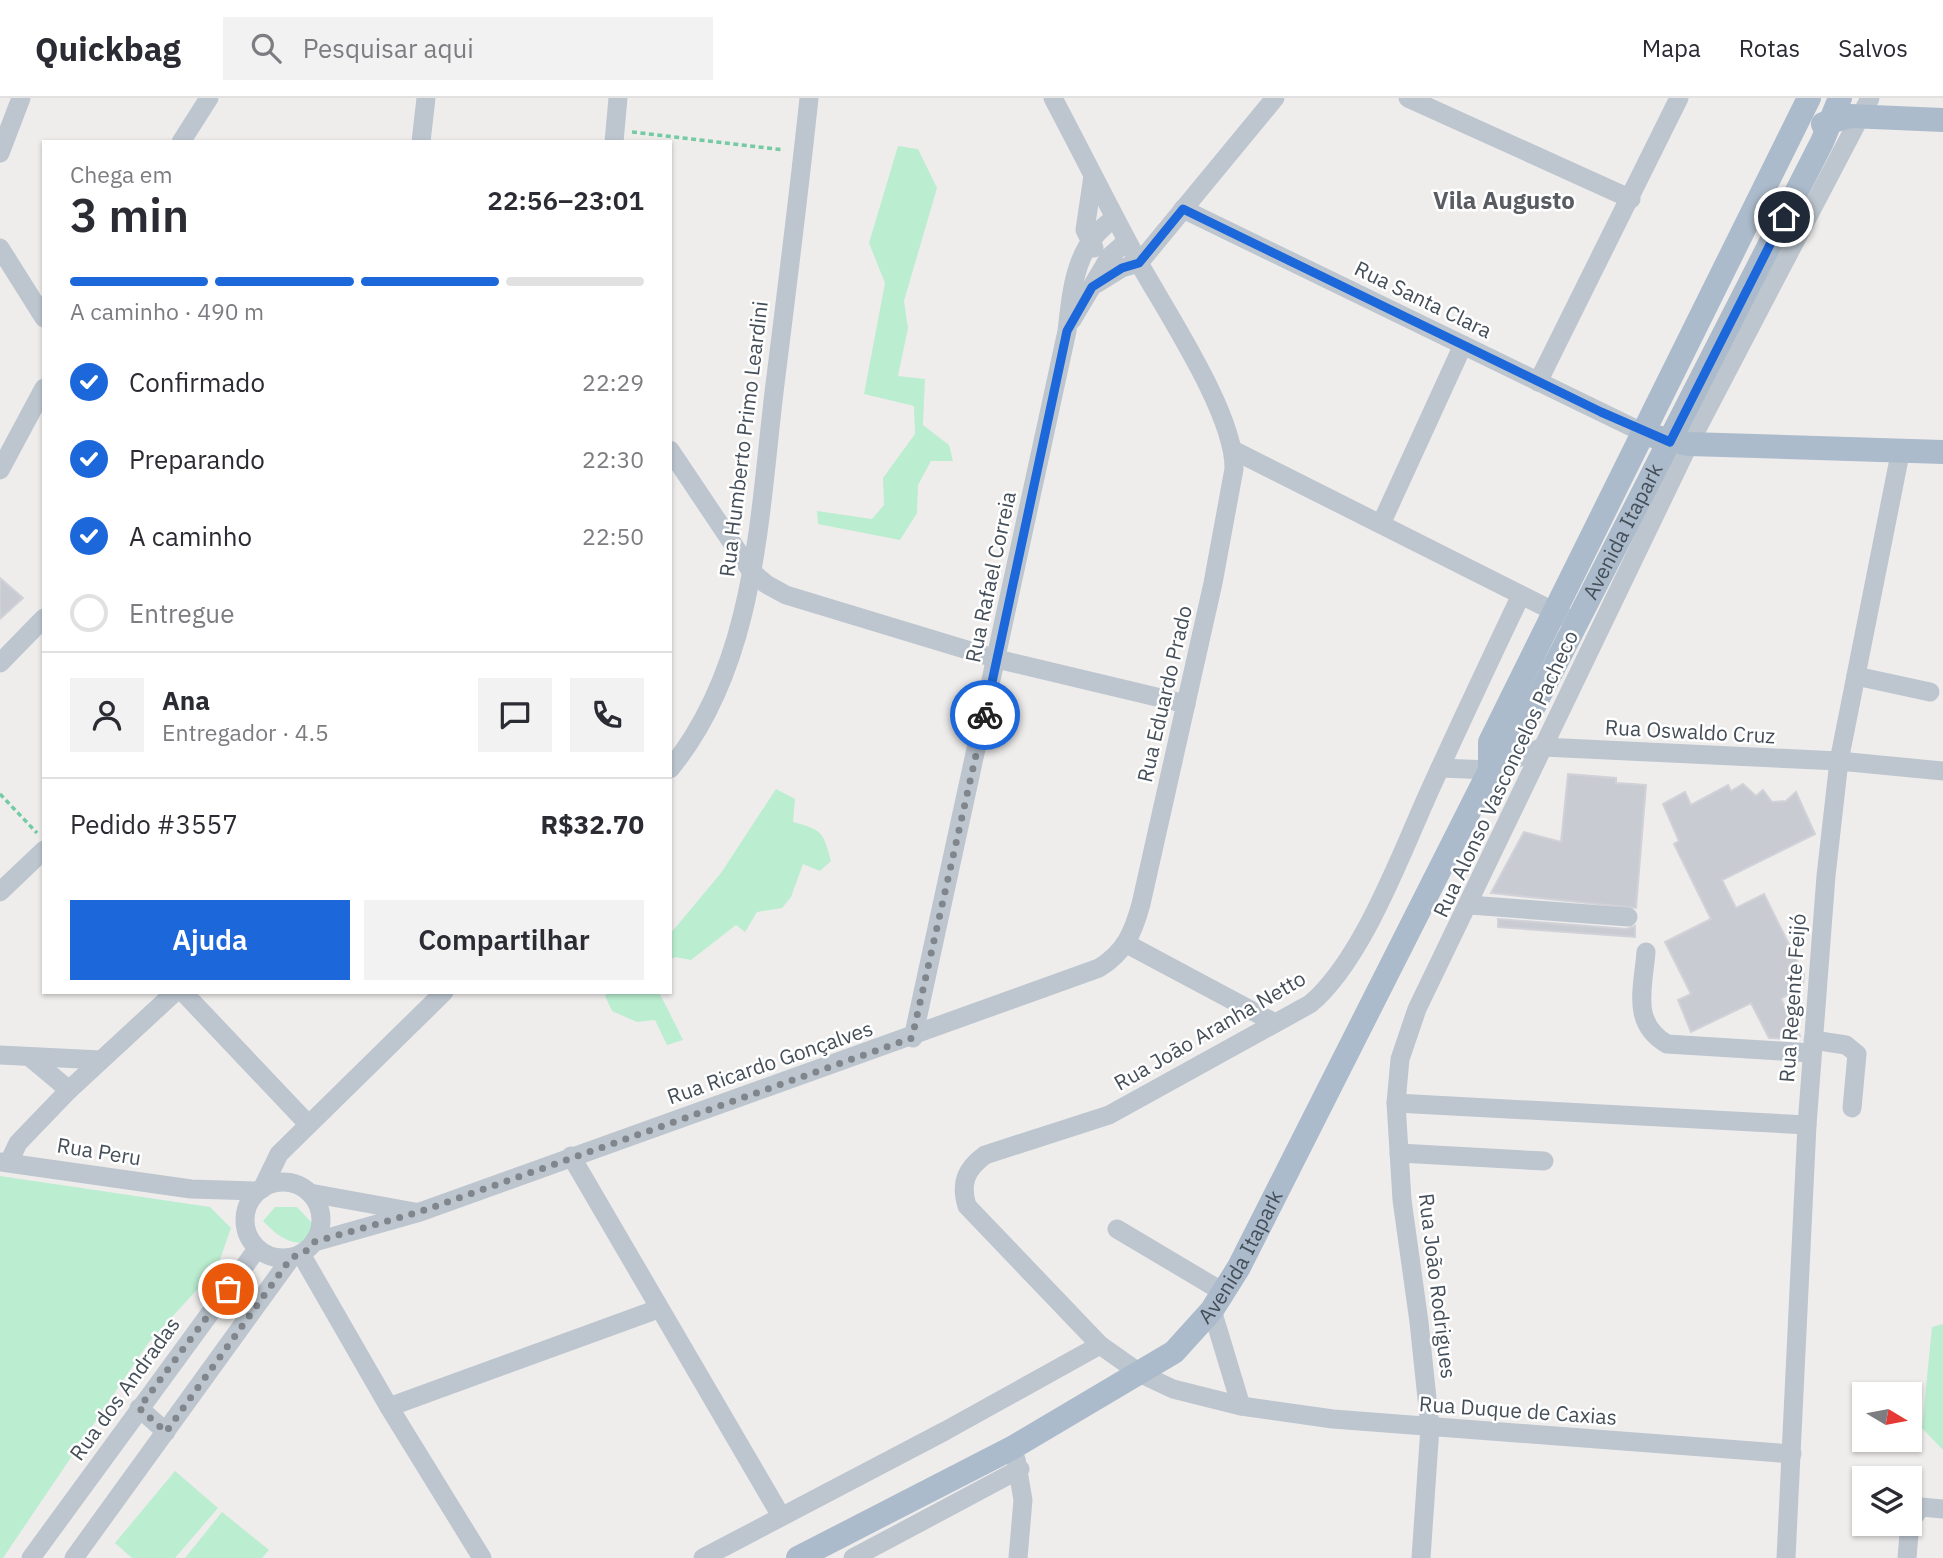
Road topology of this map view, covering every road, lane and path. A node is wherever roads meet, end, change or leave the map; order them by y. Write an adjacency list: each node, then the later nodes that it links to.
1 (21, 98): 20 (street)
2 (209, 98): 16 (street)
3 (426, 98): 17 (street)
4 (618, 98): 15 (street)
5 (809, 98): 21 (street, Rua Humberto Primo Leardini)
6 (1053, 98): 22 (street)
7 (1275, 98): 24 (street)
8 (1408, 98): 23 (street)
9 (1679, 98): 23 (street)
10 (1809, 98): 14 (main road, Avenida Itapark)
11 (1866, 107): 12 (main road); 13 (main road); 39 (street)
12 (1837, 108): 14 (main road); 39 (main road, Avenida Itapark)
13 (1943, 120)
14 (1793, 135): 33 (main road, Avenida Itapark)
15 (614, 136): 18 (path)
16 (182, 140)
17 (421, 140)
18 (661, 140)
19 (672, 141): 21 (path)
20 (0, 152)
21 (803, 152): 46 (street, Rua Humberto Primo Leardini)
22 (1093, 176): 25 (street); 26 (street)
23 (1631, 199): 36 (street)
24 (1183, 209): 30 (street); 35 (street, Rua Santa Clara)
25 (1115, 218): 26 (street); 27 (street)
26 (1088, 241): 29 (street); 34 (street, Rua Rafael Correia)
27 (1127, 241): 29 (street, Rua Rafael Correia); 30 (street)
28 (0, 248): 32 (street)
29 (1110, 256): 31 (street, Rua Rafael Correia)
30 (1139, 263): 31 (street, Rua Rafael Correia); 41 (street)
31 (1092, 287): 34 (street, Rua Rafael Correia)
32 (42, 315)
33 (1702, 316): 38 (main road, Avenida Itapark); 39 (main road)
34 (1067, 331): 51 (street, Rua Rafael Correia)
35 (1463, 345): 36 (street, Rua Santa Clara); 45 (street)
36 (1538, 382): 38 (street, Rua Santa Clara)
37 (42, 392): 44 (street)
38 (1642, 432): 39 (main road); 48 (main road, Avenida Itapark)
39 (1680, 443): 40 (main road); 50 (main road, Avenida Itapark)
40 (1900, 449): 42 (main road); 53 (street, Rua Regente Feijó)
41 (1235, 451): 45 (street); 55 (street, Rua Eduardo Prado)
42 (1943, 452)
43 (672, 453): 46 (street)
44 (0, 470)
45 (1381, 524): 47 (street)
46 (751, 571): 51 (street); 58 (street, Rua Humberto Primo Leardini)
47 (1521, 595): 48 (street); 59 (street, Rua João Aranha Netto)
48 (1555, 611): 50 (street); 60 (main road, Avenida Itapark)
49 (42, 620): 52 (street)
50 (1588, 628): 56 (street, Rua Alonso Vasconcelos Pacheco); 60 (main road, Avenida Itapark)
51 (997, 659): 55 (street); 74 (street, Rua Rafael Correia)
52 (0, 663)
53 (1856, 676): 54 (street); 57 (street, Rua Regente Feijó)
54 (1930, 692)
55 (1186, 704): 68 (street, Rua Eduardo Prado)
56 (1543, 747): 57 (street, Rua Oswaldo Cruz); 60 (street, Rua Oswaldo Cruz); 66 (street, Rua Alonso Vasconcelos Pacheco)
57 (1839, 761): 61 (street, Rua Oswaldo Cruz); 75 (street, Rua Regente Feijó)
58 (672, 766)
59 (1440, 768): 60 (street, Rua Oswaldo Cruz); 73 (street, Rua João Aranha Netto)
60 (1490, 769): 98 (main road, Avenida Itapark)
61 (1943, 771)
62 (0, 794): 63 (path)
63 (42, 838)
64 (42, 852): 65 (street)
65 (0, 892)
66 (1470, 905): 67 (street); 80 (street, Rua Alonso Vasconcelos Pacheco)
67 (1628, 917)
68 (1127, 944): 73 (street); 74 (street, Rua Ricardo Gonçalves)
69 (1646, 952): 75 (street)
70 (173, 994): 78 (street)
71 (185, 994): 82 (street)
72 (442, 994): 82 (street)
73 (1275, 1023): 100 (street, Rua João Aranha Netto)
74 (912, 1038): 86 (street, Rua Ricardo Gonçalves)
75 (1812, 1047): 81 (street); 83 (street, Rua Regente Feijó)
76 (0, 1055): 77 (street)
77 (32, 1059): 78 (street); 79 (street)
78 (101, 1060): 79 (street)
79 (69, 1090): 88 (street)
80 (1396, 1103): 83 (street); 84 (street, Rua João Rodrigues)
81 (1852, 1108)
82 (308, 1124): 85 (street)
83 (1807, 1125): 107 (street, Rua Regente Feijó)
84 (1399, 1153): 87 (street); 105 (street, Rua João Rodrigues)
85 (279, 1154): 89 (street); 91 (street)
86 (571, 1156): 94 (street, Rua Ricardo Gonçalves); 99 (street)
87 (1544, 1161)
88 (5, 1162): 90 (street, Rua Peru)
89 (281, 1182): 91 (street); 92 (street)
90 (191, 1189): 91 (street, Rua Peru); 93 (street, Rua Peru)
91 (260, 1190): 93 (street)
92 (310, 1193): 94 (street); 97 (street)
93 (246, 1210): 96 (street)
94 (419, 1212): 97 (street, Rua Ricardo Gonçalves)
95 (1117, 1229): 98 (street)
96 (257, 1249): 97 (street); 104 (street, Rua dos Andradas)
97 (302, 1251): 103 (street); 106 (street)
98 (1217, 1301): 101 (main road, Avenida Itapark); 102 (street)
99 (658, 1309): 103 (street); 110 (street)
100 (1100, 1345): 101 (street, Rua João Aranha Netto); 110 (street)
101 (1141, 1374): 102 (street, Rua Duque de Caxias); 108 (main road, Avenida Itapark)
102 (1241, 1406): 105 (street, Rua Duque de Caxias)
103 (389, 1407): 113 (street)
104 (139, 1408): 106 (street); 111 (street, Rua dos Andradas)
105 (1430, 1427): 107 (street, Rua Duque de Caxias); 118 (street, Rua João Rodrigues)
106 (166, 1432): 112 (street)
107 (1793, 1454): 119 (street, Rua Regente Feijó)
108 (1016, 1459): 115 (main road, Avenida Itapark); 116 (street); 117 (street)
109 (1943, 1509): 120 (street)
110 (781, 1516): 114 (street)
111 (32, 1557)
112 (74, 1558)
113 (482, 1558)
114 (703, 1558)
115 (798, 1558)
116 (853, 1558)
117 (1018, 1558)
118 (1421, 1558)
119 (1786, 1558)
120 (1908, 1558)

